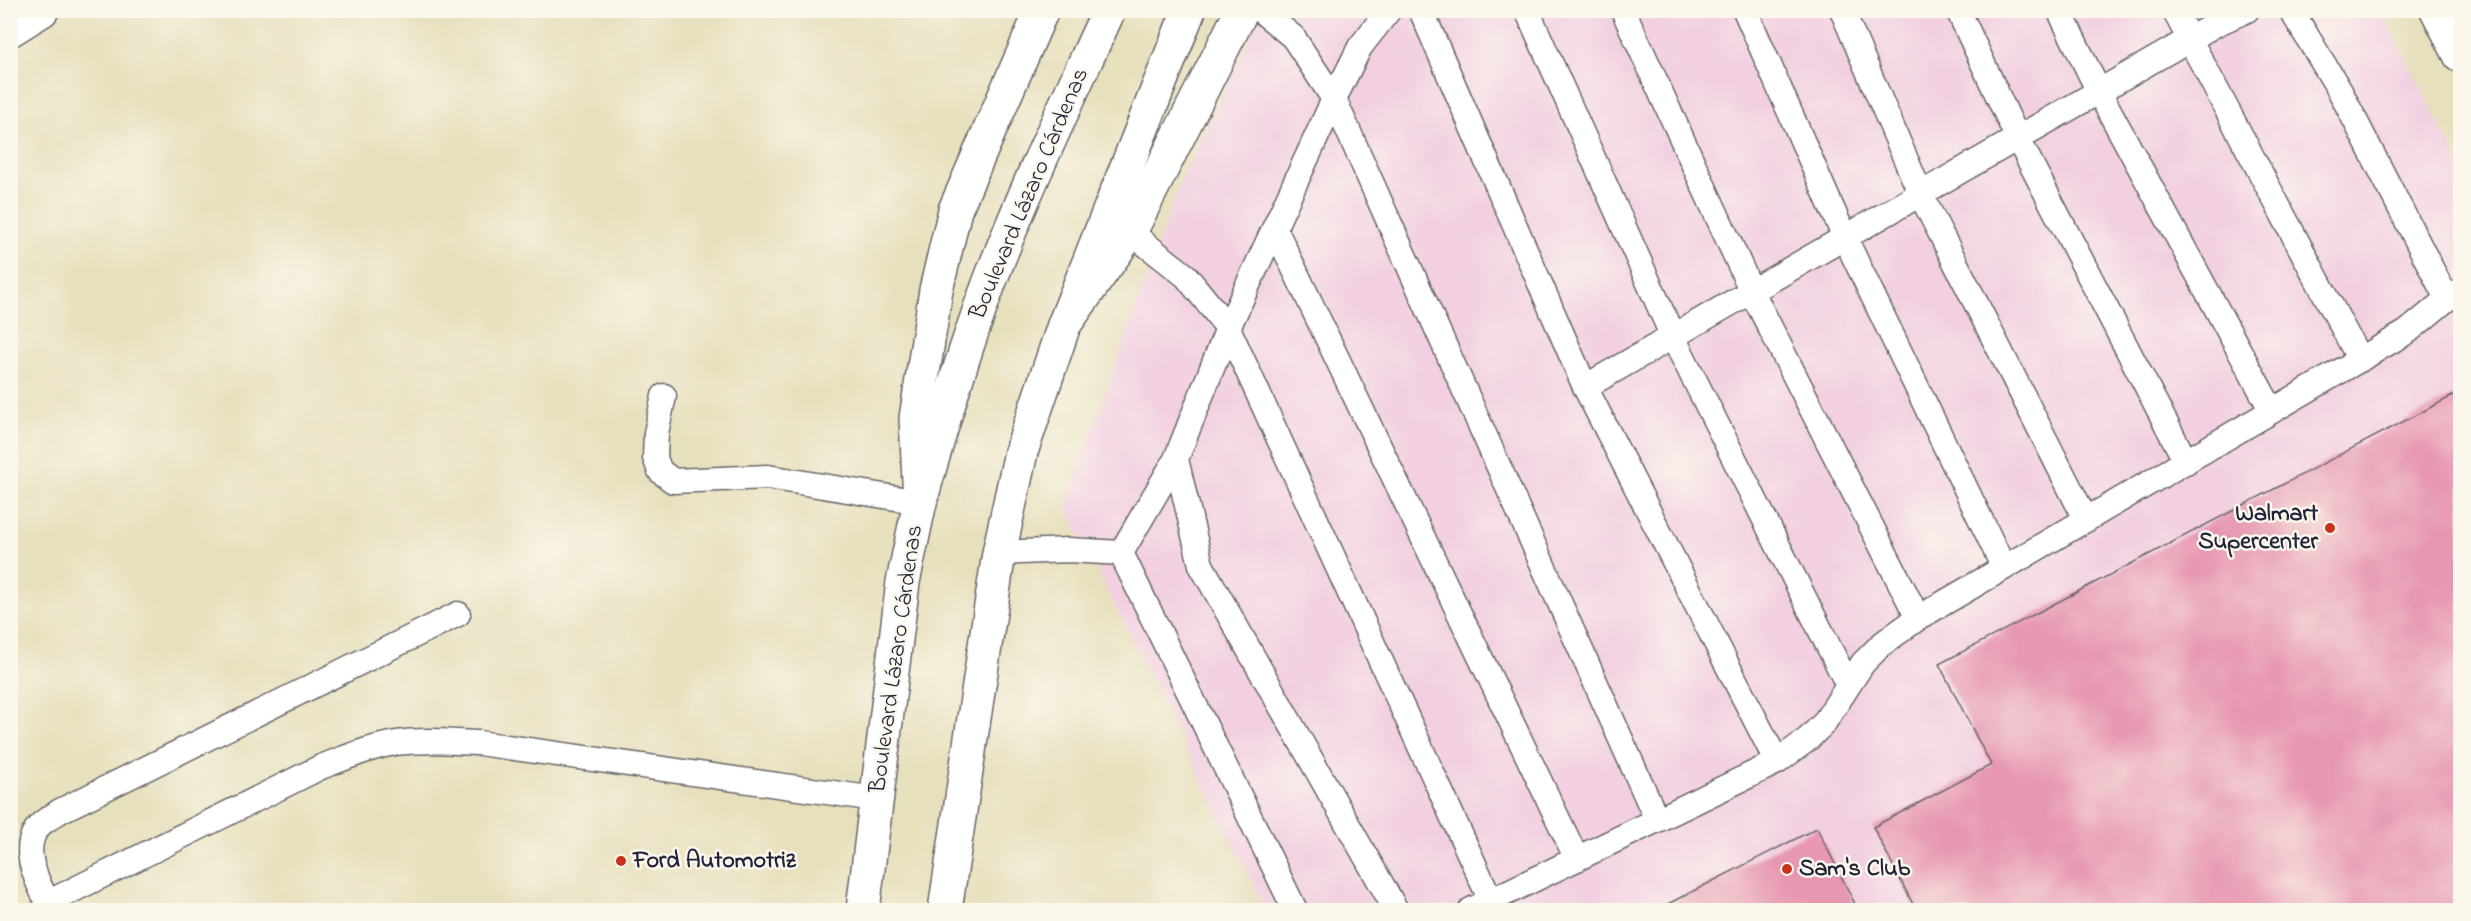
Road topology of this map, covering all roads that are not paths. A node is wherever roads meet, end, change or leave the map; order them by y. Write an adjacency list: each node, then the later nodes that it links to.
1 (42, 10): 19 (main road)
2 (1042, 10): 40 (main road)
3 (1109, 10): 40 (main road, Boulevard Lázaro Cárdenas)
4 (1189, 10): 31 (main road)
5 (1242, 10): 27 (main road)
6 (1260, 10): 23 (lane)
7 (1389, 10): 23 (lane)
8 (1421, 10): 35 (lane)
9 (1527, 10): 33 (lane)
10 (1623, 10): 29 (lane)
11 (1745, 10): 28 (lane)
12 (1842, 10): 25 (lane)
13 (1958, 10): 24 (lane)
14 (2059, 10): 22 (lane)
15 (2174, 10): 20 (lane)
16 (2247, 10): 20 (lane)
17 (2291, 10): 30 (lane)
18 (2437, 10): 21 (main road)
19 (10, 30)
20 (2189, 40): 22 (lane); 34 (lane)
21 (2460, 55)
22 (2099, 92): 24 (lane); 37 (lane)
23 (1334, 99): 26 (lane); 50 (lane)
24 (2018, 139): 25 (lane); 39 (lane)
25 (1922, 195): 28 (lane); 41 (lane)
26 (1275, 229): 32 (lane); 51 (lane)
27 (1130, 232): 31 (main road); 32 (lane)
28 (1845, 238): 29 (lane); 44 (lane)
29 (1752, 292): 33 (lane); 46 (lane)
30 (2454, 295): 34 (lane)
31 (1064, 325): 42 (main road)
32 (1228, 328): 38 (lane); 52 (lane)
33 (1673, 337): 35 (lane); 47 (lane)
34 (2360, 360): 37 (lane)
35 (1585, 387): 48 (lane)
36 (664, 396): 40 (lane)
37 (2272, 411): 39 (lane)
38 (1176, 459): 43 (lane); 57 (lane)
39 (2186, 462): 41 (lane)
40 (920, 502): 49 (main road, Boulevard Lázaro Cárdenas)
41 (2086, 520): 44 (lane)
42 (999, 553): 43 (lane); 55 (main road)
43 (1121, 553): 56 (lane)
44 (2004, 568): 46 (lane)
45 (458, 614): 53 (lane)
46 (1918, 618): 47 (lane)
47 (1848, 685): 48 (lane)
48 (1777, 762): 50 (lane)
49 (876, 800): 53 (lane); 54 (main road, Boulevard Lázaro Cárdenas)
50 (1657, 820): 51 (lane)
51 (1577, 859): 52 (lane)
52 (1481, 906)
53 (49, 907)
54 (863, 910)
55 (945, 910)
56 (1295, 910)
57 (1396, 910)

